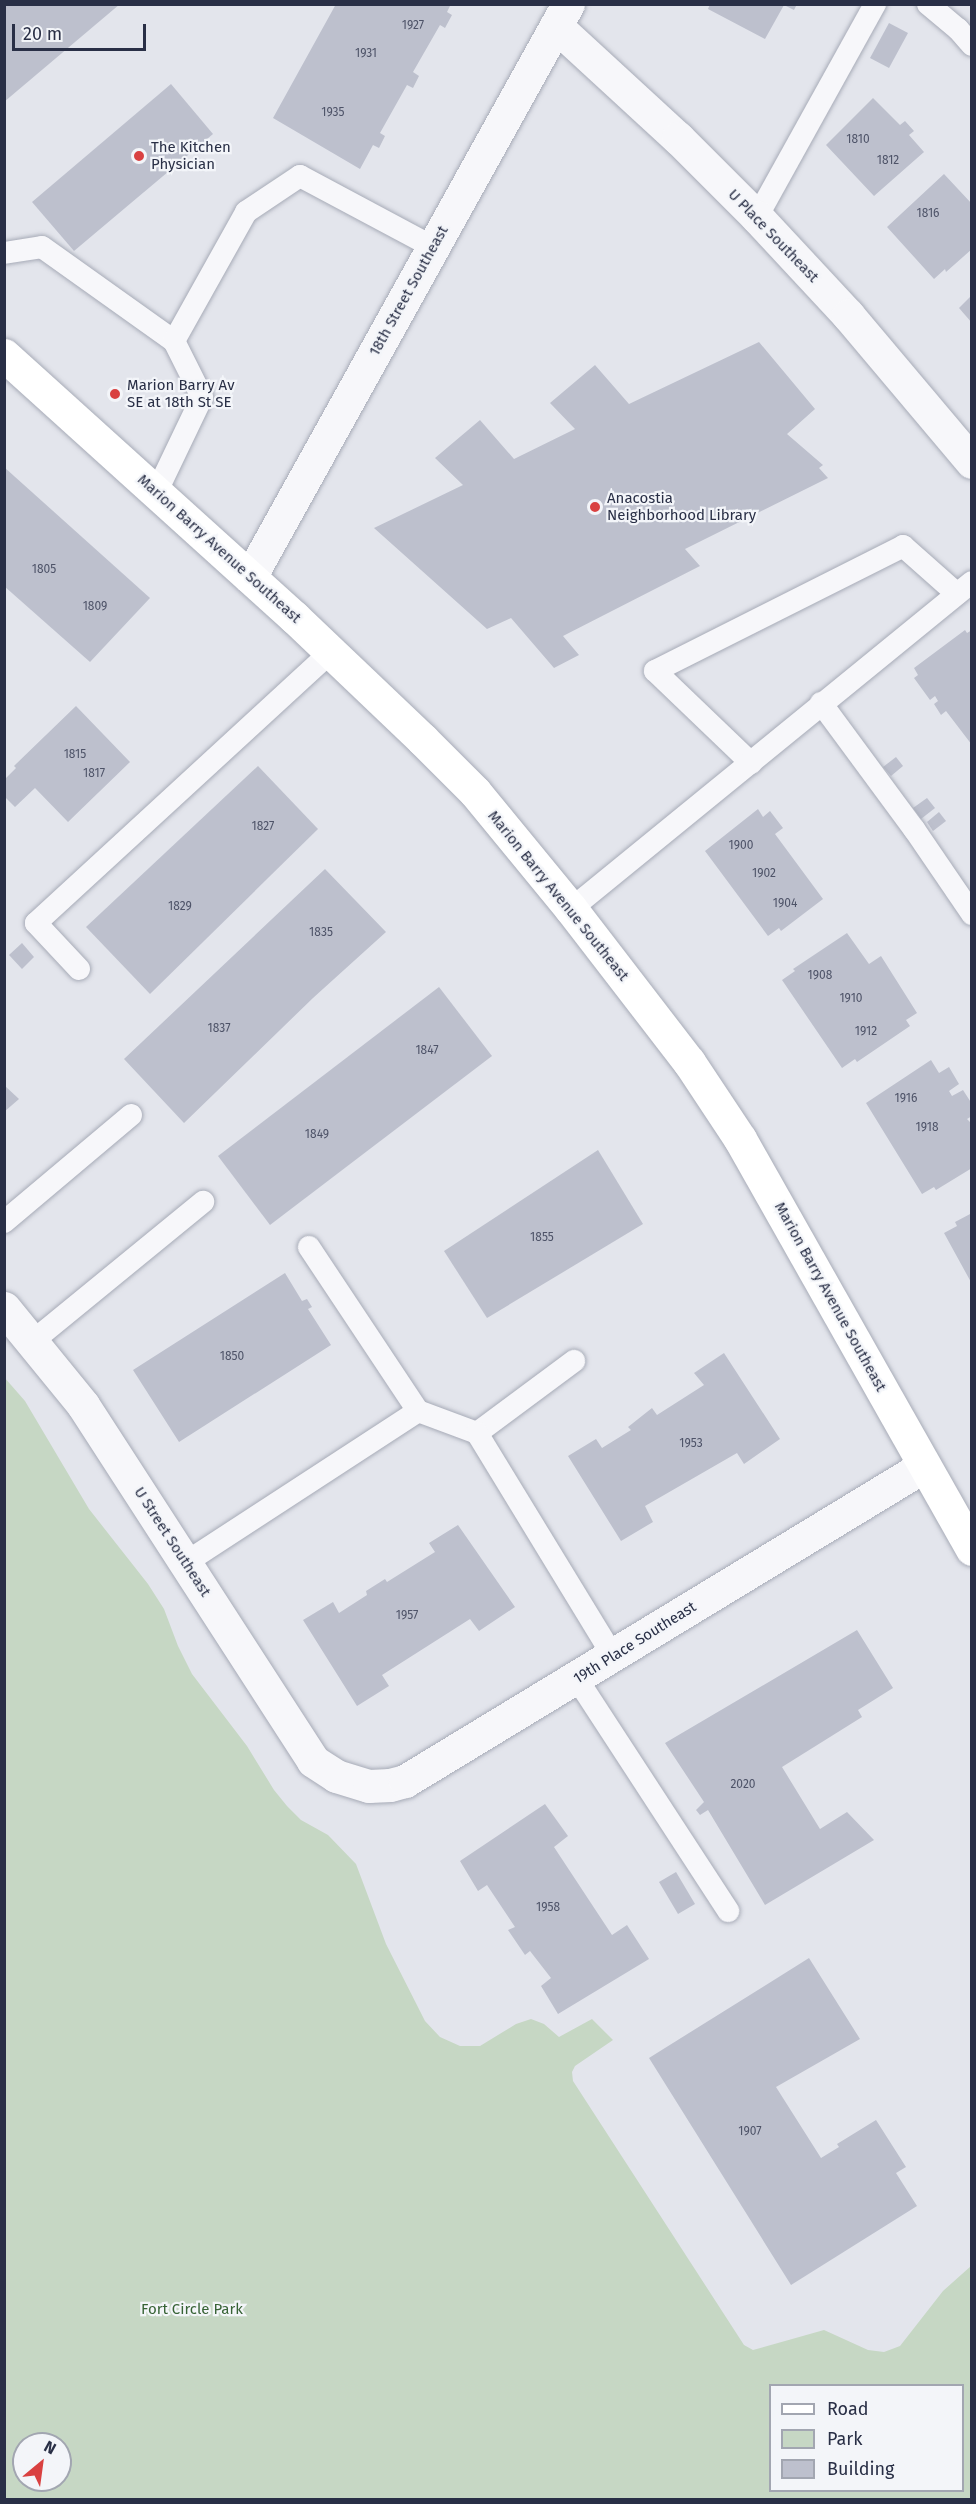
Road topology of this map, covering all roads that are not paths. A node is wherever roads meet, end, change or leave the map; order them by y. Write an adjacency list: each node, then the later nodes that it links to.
1 (876, 4): 5 (lane)
2 (928, 4): 4 (lane)
3 (562, 15): 5 (street, U Place Southeast); 6 (street, 18th Street Southeast)
4 (972, 45)
5 (756, 217): 10 (street, U Place Southeast)
6 (433, 247): 8 (lane); 12 (street, 18th Street Southeast)
7 (4, 253): 8 (lane)
8 (174, 341): 11 (lane)
9 (8, 366): 11 (main road, Marion Barry Avenue Southeast)
10 (972, 462)
11 (157, 491): 12 (main road, Marion Barry Avenue Southeast)
12 (250, 577): 14 (main road, Marion Barry Avenue Southeast)
13 (964, 588): 15 (lane); 16 (lane)
14 (331, 652): 17 (main road, Marion Barry Avenue Southeast); 19 (lane)
15 (821, 703): 16 (lane); 18 (lane)
16 (751, 763): 17 (lane)
17 (572, 909): 29 (main road, Marion Barry Avenue Southeast)
18 (972, 914)
19 (80, 969)
20 (131, 1115): 22 (lane)
21 (203, 1202): 25 (lane)
22 (4, 1222)
23 (309, 1246): 27 (lane)
24 (4, 1308): 25 (street, U Street Southeast)
25 (33, 1341): 31 (street, U Street Southeast)
26 (574, 1361): 28 (lane)
27 (418, 1411): 28 (lane); 31 (lane)
28 (477, 1433): 32 (lane)
29 (924, 1466): 30 (main road, Marion Barry Avenue Southeast); 32 (street, 19th Place Southeast)
30 (972, 1549)
31 (185, 1563): 34 (street, U Street Southeast)
32 (613, 1656): 33 (street, 19th Place Southeast)
33 (577, 1679): 34 (street, 19th Place Southeast); 35 (lane)
34 (336, 1776)
35 (728, 1911)

